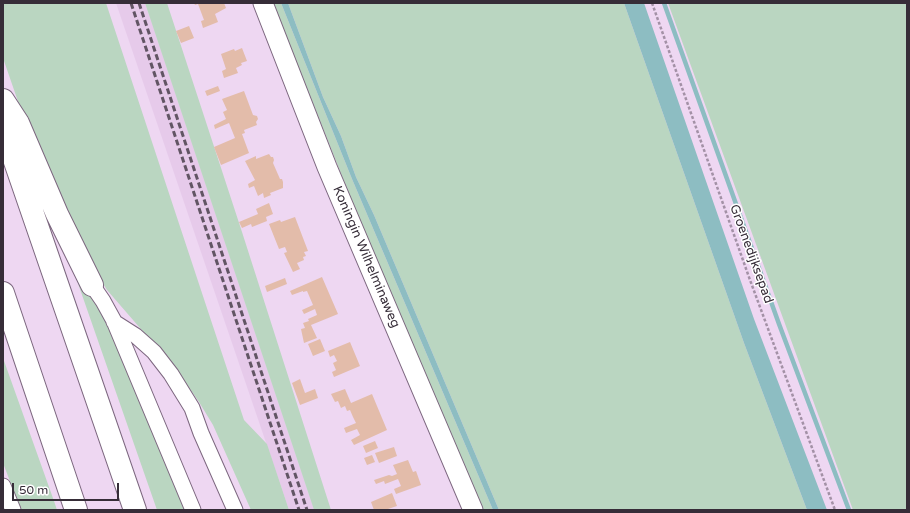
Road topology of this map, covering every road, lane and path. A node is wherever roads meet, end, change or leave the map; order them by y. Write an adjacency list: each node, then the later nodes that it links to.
1 (262, 3): 14 (main road, Koningin Wilhelminaweg)
2 (652, 3): 15 (path, Groenedijksepad)
3 (3, 100): 5 (highway)
4 (3, 127): 11 (highway)
5 (92, 285): 7 (lane)
6 (3, 293): 10 (highway)
7 (114, 321): 12 (lane); 13 (lane)
8 (3, 486): 9 (lane)
9 (13, 510)
10 (76, 510)
11 (135, 510)
12 (193, 510)
13 (235, 510)
14 (473, 510)
15 (836, 510)

